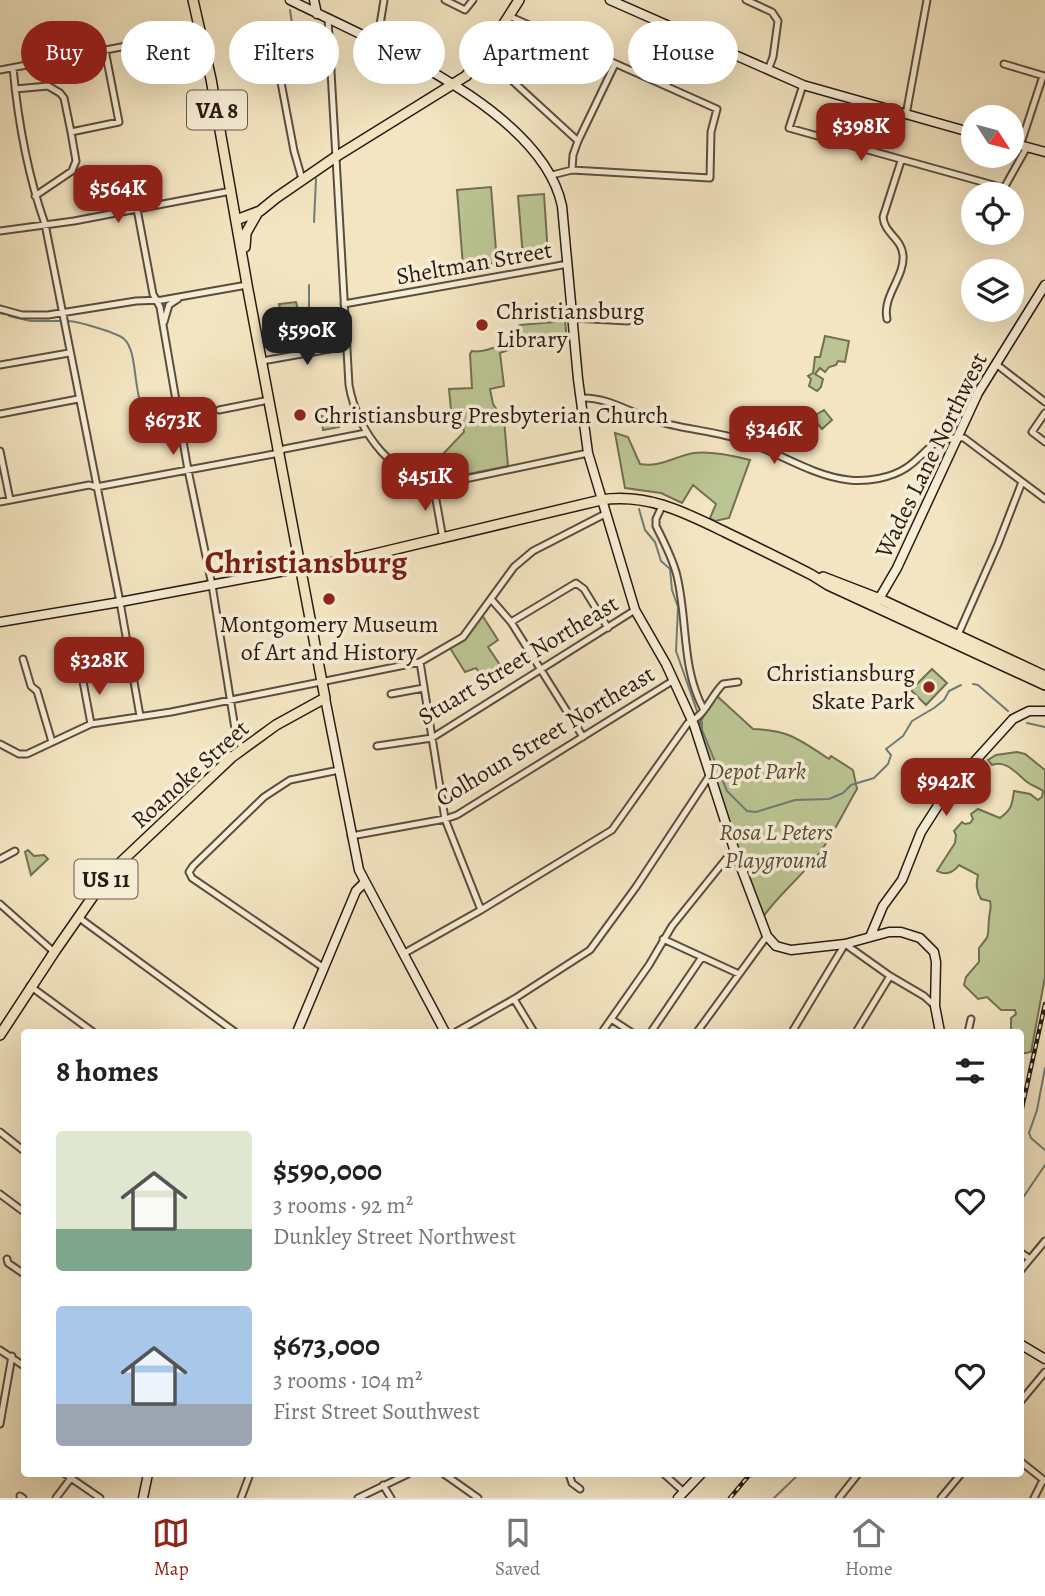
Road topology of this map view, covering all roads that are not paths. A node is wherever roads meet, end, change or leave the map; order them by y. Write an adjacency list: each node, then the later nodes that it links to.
1 (193, 0): 14 (main road, VA 8)
2 (314, 0): 11 (street)
3 (384, 0): 15 (street)
4 (445, 0): 5 (street)
5 (473, 0)
6 (610, 0): 17 (street)
7 (746, 0): 26 (street)
8 (927, 0): 37 (street)
9 (294, 1): 11 (street)
10 (516, 1): 12 (main road)
11 (317, 14): 13 (street)
12 (509, 16): 16 (main road); 21 (street)
13 (328, 19): 18 (street); 44 (street)
14 (198, 21)
15 (381, 21)
16 (506, 21)
17 (657, 21)
18 (353, 31)
19 (738, 57): 26 (street)
20 (107, 60): 39 (street)
21 (615, 64): 35 (street); 41 (street)
22 (1004, 64): 27 (street)
23 (21, 66): 24 (street)
24 (13, 68): 25 (street); 36 (street)
25 (0, 70)
26 (768, 70): 34 (street)
27 (1044, 76): 40 (street)
28 (445, 78): 30 (street)
29 (459, 80): 30 (main road)
30 (454, 83): 44 (main road); 48 (street)
31 (211, 84): 50 (main road, VA 8)
32 (281, 84): 49 (street)
33 (516, 84): 41 (street)
34 (803, 85): 37 (street); 45 (street)
35 (666, 86): 47 (street)
36 (15, 89): 39 (street); 51 (street)
37 (906, 115): 38 (street)
38 (961, 130)
39 (71, 132): 51 (street)
40 (1024, 134)
41 (578, 141): 47 (street)
42 (1024, 146): 43 (street)
43 (1045, 152)
44 (337, 156): 49 (main road); 63 (street)
45 (901, 160): 46 (street); 67 (street)
46 (1011, 168)
47 (572, 170): 48 (street)
48 (552, 175): 58 (street)
49 (302, 179): 53 (main road)
50 (231, 191): 52 (street); 54 (main road, VA 8)
51 (35, 196): 55 (street)
52 (137, 209): 55 (street); 62 (street)
53 (260, 211): 54 (main road); 57 (main road)
54 (236, 220): 57 (main road)
55 (45, 224): 56 (street); 65 (street)
56 (0, 231)
57 (243, 259): 59 (main road)
58 (568, 264): 63 (street, Sheltman Street); 66 (street)
59 (247, 285): 61 (street); 72 (main road)
60 (1045, 285): 73 (street, Wades Lane Northwest)
61 (181, 297): 62 (street); 69 (street)
62 (156, 300): 65 (street); 69 (street)
63 (344, 304): 70 (street)
64 (0, 309): 65 (street)
65 (63, 313): 71 (street)
66 (572, 318): 68 (street); 75 (street)
67 (887, 319)
68 (628, 321)
69 (163, 325): 88 (street)
70 (347, 346): 72 (street); 82 (street)
71 (69, 353): 74 (street); 76 (street)
72 (262, 361): 77 (main road)
73 (996, 364): 78 (street); 83 (street, Wades Lane Northwest)
74 (0, 366)
75 (581, 398): 83 (street); 87 (street)
76 (78, 399): 81 (street); 91 (street)
77 (270, 400): 79 (street); 86 (main road)
78 (1045, 402)
79 (219, 410)
80 (1045, 413): 84 (street)
81 (0, 414)
82 (366, 433): 86 (street); 90 (street)
83 (958, 437): 89 (street); 103 (street, Wades Lane Northwest)
84 (1045, 442)
85 (0, 451): 93 (street)
86 (279, 452): 88 (street); 99 (main road)
87 (588, 453): 90 (street); 94 (street)
88 (188, 470): 91 (street); 100 (street)
89 (1022, 482): 92 (street); 108 (street)
90 (433, 483): 98 (street)
91 (96, 487): 93 (street); 102 (street)
92 (1045, 499)
93 (10, 500): 95 (street)
94 (601, 500): 96 (main road); 97 (street); 98 (main road)
95 (0, 502)
96 (663, 504): 103 (main road); 124 (street)
97 (606, 514): 101 (street); 104 (street)
98 (443, 539): 99 (main road)
99 (301, 568): 100 (street); 117 (main road)
100 (212, 585): 102 (street); 123 (street)
101 (491, 599): 106 (street); 110 (street)
102 (120, 603): 105 (street); 126 (street)
103 (877, 603): 108 (main road)
104 (635, 610): 107 (street, Stuart Street Northeast); 115 (street)
105 (0, 622)
106 (510, 622): 107 (street); 111 (street)
107 (608, 628): 111 (street, Stuart Street Northeast)
108 (956, 639): 112 (main road); 114 (main road)
109 (23, 659): 131 (street)
110 (420, 662): 117 (street); 119 (street)
111 (540, 671): 129 (street); 130 (street, Stuart Street Northeast)
112 (1016, 672): 118 (main road); 120 (main road)
113 (82, 676): 128 (street)
114 (1045, 676)
115 (674, 680): 127 (street); 129 (street, Colhoun Street Northeast)
116 (738, 682): 124 (street)
117 (322, 683): 122 (main road); 123 (street)
118 (1045, 685)
119 (424, 688): 121 (street); 130 (street)
120 (1045, 691)
121 (391, 694)
122 (325, 698): 134 (main road, Roanoke Street / US 11); 135 (street)
123 (230, 700): 126 (street); 134 (street)
124 (704, 710): 127 (street)
125 (1045, 711): 147 (street)
126 (140, 716): 128 (street)
127 (692, 721): 136 (street); 144 (street)
128 (91, 724): 131 (street)
129 (583, 737): 137 (street, Colhoun Street Northeast)
130 (432, 738): 133 (street, Stuart Street Northeast); 137 (street)
131 (52, 742): 132 (street)
132 (0, 744)
133 (377, 746)
134 (242, 748): 145 (main road, Roanoke Street / US 11)
135 (339, 770): 138 (street); 153 (street)
136 (710, 775): 139 (street); 157 (street)
137 (445, 819): 138 (street, Colhoun Street Northeast); 144 (street)
138 (351, 836): 142 (street)
139 (734, 849): 146 (street); 148 (street)
140 (15, 851): 141 (street)
141 (0, 859)
142 (364, 883): 151 (street); 153 (street)
143 (0, 904): 150 (street)
144 (481, 910): 151 (street)
145 (78, 917): 150 (main road, Roanoke Street / US 11); 162 (street)
146 (767, 936): 149 (street); 154 (street)
147 (870, 937): 149 (street); 158 (street)
148 (663, 939): 152 (street); 159 (street)
149 (845, 944): 155 (street); 171 (street)
150 (54, 952): 156 (main road, Roanoke Street / US 11)
151 (403, 954): 164 (street)
152 (702, 957): 154 (street); 169 (street)
153 (324, 968): 163 (street)
154 (739, 974): 170 (street)
155 (890, 976): 158 (street); 172 (street)
156 (30, 986): 161 (street); 175 (main road, Roanoke Street / US 11)
157 (514, 999): 165 (street); 166 (street)
158 (935, 1006): 173 (street)
159 (611, 1019): 167 (street); 168 (street)
160 (971, 1019): 174 (street)
161 (89, 1029)
162 (231, 1029)
163 (298, 1029)
164 (443, 1029)
165 (461, 1029)
166 (532, 1029)
167 (604, 1029)
168 (626, 1029)
169 (652, 1029)
170 (699, 1029)
171 (794, 1029)
172 (858, 1029)
173 (939, 1029)
174 (969, 1029)
175 (0, 1035)
176 (0, 1132): 177 (street)
177 (21, 1149)
178 (0, 1194): 179 (street)
179 (21, 1210)
180 (1045, 1241): 183 (street)
181 (1024, 1255): 183 (street)
182 (7, 1259): 185 (street)
183 (1030, 1259): 184 (street)
184 (1024, 1266)
185 (21, 1272)
186 (1024, 1346): 189 (street)
187 (0, 1350): 188 (street)
188 (12, 1356): 190 (street); 193 (street)
189 (1045, 1359)
190 (21, 1364)
191 (1045, 1372): 192 (street)
192 (1024, 1397)
193 (0, 1424)
194 (1024, 1464): 206 (street)
195 (72, 1477): 211 (street)
196 (74, 1477): 212 (street)
197 (147, 1477): 213 (street)
198 (249, 1477): 214 (street)
199 (401, 1477): 207 (street)
200 (448, 1477): 217 (street)
201 (570, 1477): 208 (street)
202 (666, 1477): 209 (street)
203 (698, 1477): 209 (street)
204 (856, 1477): 210 (street)
205 (958, 1477): 219 (street)
206 (1044, 1480): 220 (street)
207 (383, 1485): 215 (street); 216 (street)
208 (580, 1489)
209 (681, 1495)
210 (841, 1495): 218 (street)
211 (56, 1498)
212 (100, 1498)
213 (143, 1498)
214 (242, 1498)
215 (358, 1498)
216 (391, 1498)
217 (478, 1498)
218 (850, 1498)
219 (941, 1498)
220 (1034, 1498)

